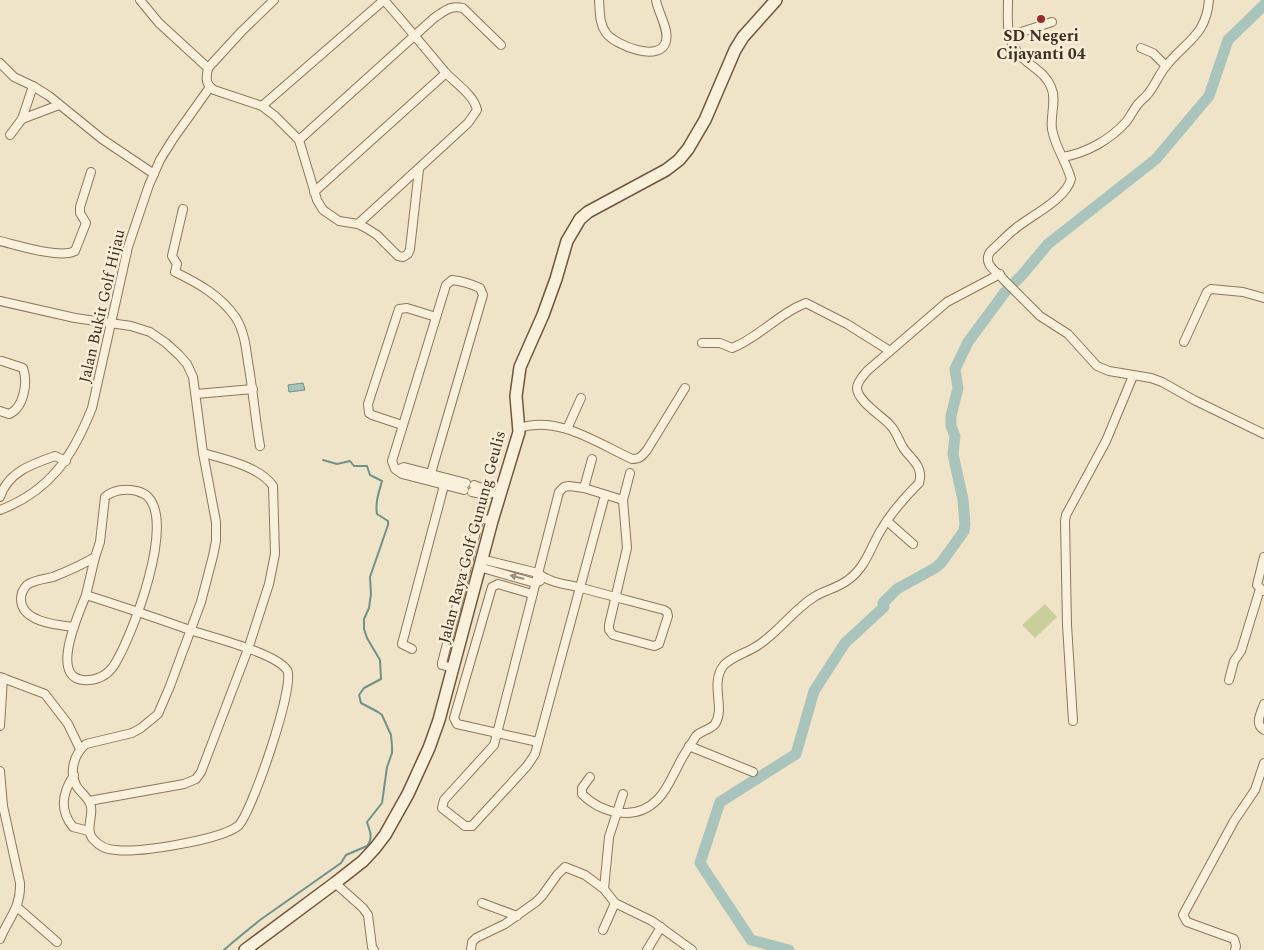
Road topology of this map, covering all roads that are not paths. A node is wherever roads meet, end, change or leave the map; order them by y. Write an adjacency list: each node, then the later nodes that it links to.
1 (141, 0): 16 (street)
2 (274, 0): 16 (street)
3 (384, 0): 10 (street); 21 (street)
4 (599, 0): 5 (street)
5 (656, 0)
6 (776, 0): 50 (main road, Jalan Raya Golf Gunung Geulis)
7 (1008, 0): 11 (street)
8 (1209, 0): 15 (street)
9 (1052, 22): 11 (street)
10 (415, 36): 12 (street); 17 (street); 24 (street)
11 (1009, 36): 25 (street)
12 (501, 46)
13 (1140, 48): 15 (street)
14 (0, 62): 18 (street)
15 (1166, 66): 25 (street)
16 (208, 68): 19 (street)
17 (446, 73): 26 (street); 29 (street)
18 (33, 86): 20 (street); 22 (street)
19 (210, 87): 21 (street); 28 (street, Jalan Bukit Golf Hijau)
20 (59, 105): 22 (street); 28 (street)
21 (262, 106): 24 (street)
22 (22, 119): 23 (street)
23 (10, 135)
24 (299, 140): 29 (street)
25 (1063, 157): 33 (street)
26 (419, 169): 31 (street); 31 (street)
27 (91, 172): 32 (street)
28 (154, 174): 37 (street, Jalan Bukit Golf Hijau)
29 (314, 192): 31 (street)
30 (183, 209): 45 (street)
31 (358, 224)
32 (0, 241)
33 (1002, 278): 40 (street); 43 (street)
34 (1264, 298): 38 (street)
35 (0, 301): 37 (street)
36 (436, 317): 49 (street); 49 (street); 58 (street)
37 (110, 323): 46 (street); 56 (street, Jalan Bukit Golf Hijau)
38 (1184, 342)
39 (702, 343): 40 (street)
40 (890, 352): 67 (street)
41 (1, 361): 42 (street); 48 (street)
42 (0, 371)
43 (1133, 376): 52 (street); 91 (street)
44 (685, 388): 51 (street)
45 (253, 389): 46 (street); 53 (street)
46 (196, 394): 54 (street)
47 (581, 398): 51 (street)
48 (0, 411)
49 (402, 424): 58 (street)
50 (519, 428): 51 (street); 61 (main road, Jalan Raya Golf Gunung Geulis)
51 (567, 429)
52 (1264, 434)
53 (260, 446)
54 (203, 453): 84 (street); 85 (street)
55 (592, 459): 60 (street)
56 (66, 460): 63 (street); 65 (street, Jalan Bukit Golf Hijau)
57 (630, 473): 64 (street)
58 (430, 477): 59 (street)
59 (445, 481): 61 (street); 86 (street)
60 (584, 488): 62 (street); 72 (street)
61 (496, 494): 66 (main road, Jalan Raya Golf Gunung Geulis)
62 (605, 495): 64 (street); 75 (street)
63 (0, 497)
64 (623, 500): 81 (street)
65 (0, 510)
66 (492, 521): 71 (main road, Jalan Raya Golf Gunung Geulis); 74 (street)
67 (887, 521): 68 (street); 96 (street)
68 (913, 544)
69 (95, 557): 79 (street); 82 (street); 83 (street)
70 (1264, 557): 76 (street)
71 (480, 563): 72 (street); 73 (street, one-way to 71); 77 (main road, Jalan Raya Golf Gunung Geulis)
72 (541, 576): 73 (street); 75 (street)
73 (535, 582): 78 (street)
74 (462, 586): 77 (street); 80 (street)
75 (579, 587): 81 (street); 95 (street)
76 (1262, 590): 89 (street)
77 (472, 594): 80 (street); 87 (main road, Jalan Raya Golf Gunung Geulis)
78 (532, 594): 94 (street); 94 (street)
79 (86, 595): 82 (street); 83 (street)
80 (459, 596): 87 (street)
81 (615, 598): 81 (street)
82 (138, 611): 83 (street); 84 (street)
83 (74, 627)
84 (192, 630): 85 (street); 97 (street)
85 (248, 648): 105 (street); 107 (street)
86 (412, 649)
87 (453, 668): 108 (main road, Jalan Raya Golf Gunung Geulis)
88 (2, 677): 92 (street); 97 (street)
89 (1229, 680)
90 (1264, 704): 93 (street)
91 (1073, 721)
92 (0, 726)
93 (1264, 730)
94 (497, 733): 95 (street); 95 (street)
95 (538, 742)
96 (689, 746): 100 (street); 106 (street)
97 (80, 749): 101 (street)
98 (1264, 763): 103 (street)
99 (0, 771): 112 (street)
100 (753, 772)
101 (74, 776): 105 (street); 107 (street)
102 (590, 777): 106 (street)
103 (1261, 782): 123 (street)
104 (623, 794): 106 (street)
105 (89, 800): 107 (street)
106 (616, 813): 109 (street)
107 (89, 831)
108 (335, 883): 119 (main road, Jalan Raya Golf Gunung Geulis); 120 (street)
109 (604, 889): 111 (street); 113 (street)
110 (482, 903): 113 (street)
111 (615, 903): 114 (street); 115 (street)
112 (17, 907): 116 (street); 117 (street)
113 (516, 916): 121 (street)
114 (661, 927): 118 (street); 122 (street)
115 (603, 930)
116 (1, 934)
117 (57, 942)
118 (688, 949)
119 (244, 950)
120 (374, 950)
121 (471, 950)
122 (647, 950)
123 (1235, 950)

